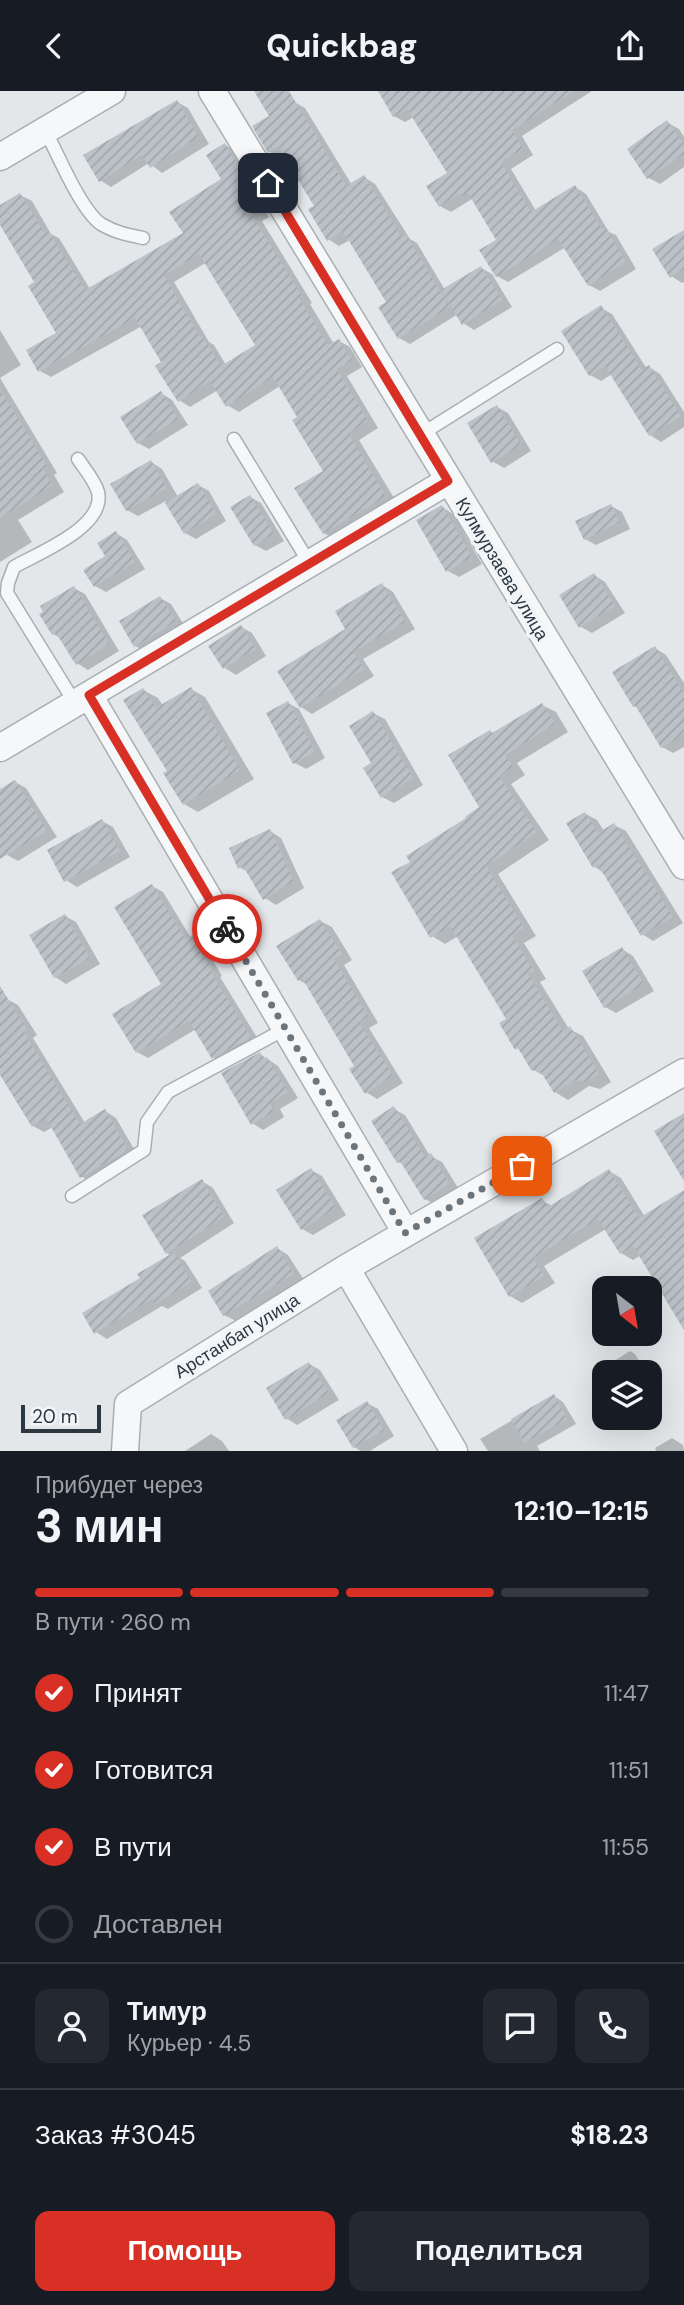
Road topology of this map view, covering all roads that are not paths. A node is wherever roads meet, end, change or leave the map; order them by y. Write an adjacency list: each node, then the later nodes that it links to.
1 (112, 91): 3 (street)
2 (212, 91): 7 (street, Кулмурзаева улица)
3 (45, 130): 4 (street); 5 (lane)
4 (0, 157)
5 (143, 238)
6 (557, 349): 7 (lane)
7 (420, 435): 10 (street, Кулмурзаева улица)
8 (234, 439): 11 (lane)
9 (78, 459): 12 (lane)
10 (448, 481): 11 (street); 14 (street, Кулмурзаева улица)
11 (310, 564): 12 (street)
12 (82, 699): 13 (street); 15 (street)
13 (0, 748)
14 (684, 866)
15 (285, 1028): 17 (lane); 18 (street)
16 (684, 1072): 18 (street, Арстанбап улица)
17 (72, 1196)
18 (405, 1233): 19 (street, Арстанбап улица)
19 (346, 1268): 20 (street, Арстанбап улица); 21 (street)
20 (125, 1451)
21 (454, 1451)

